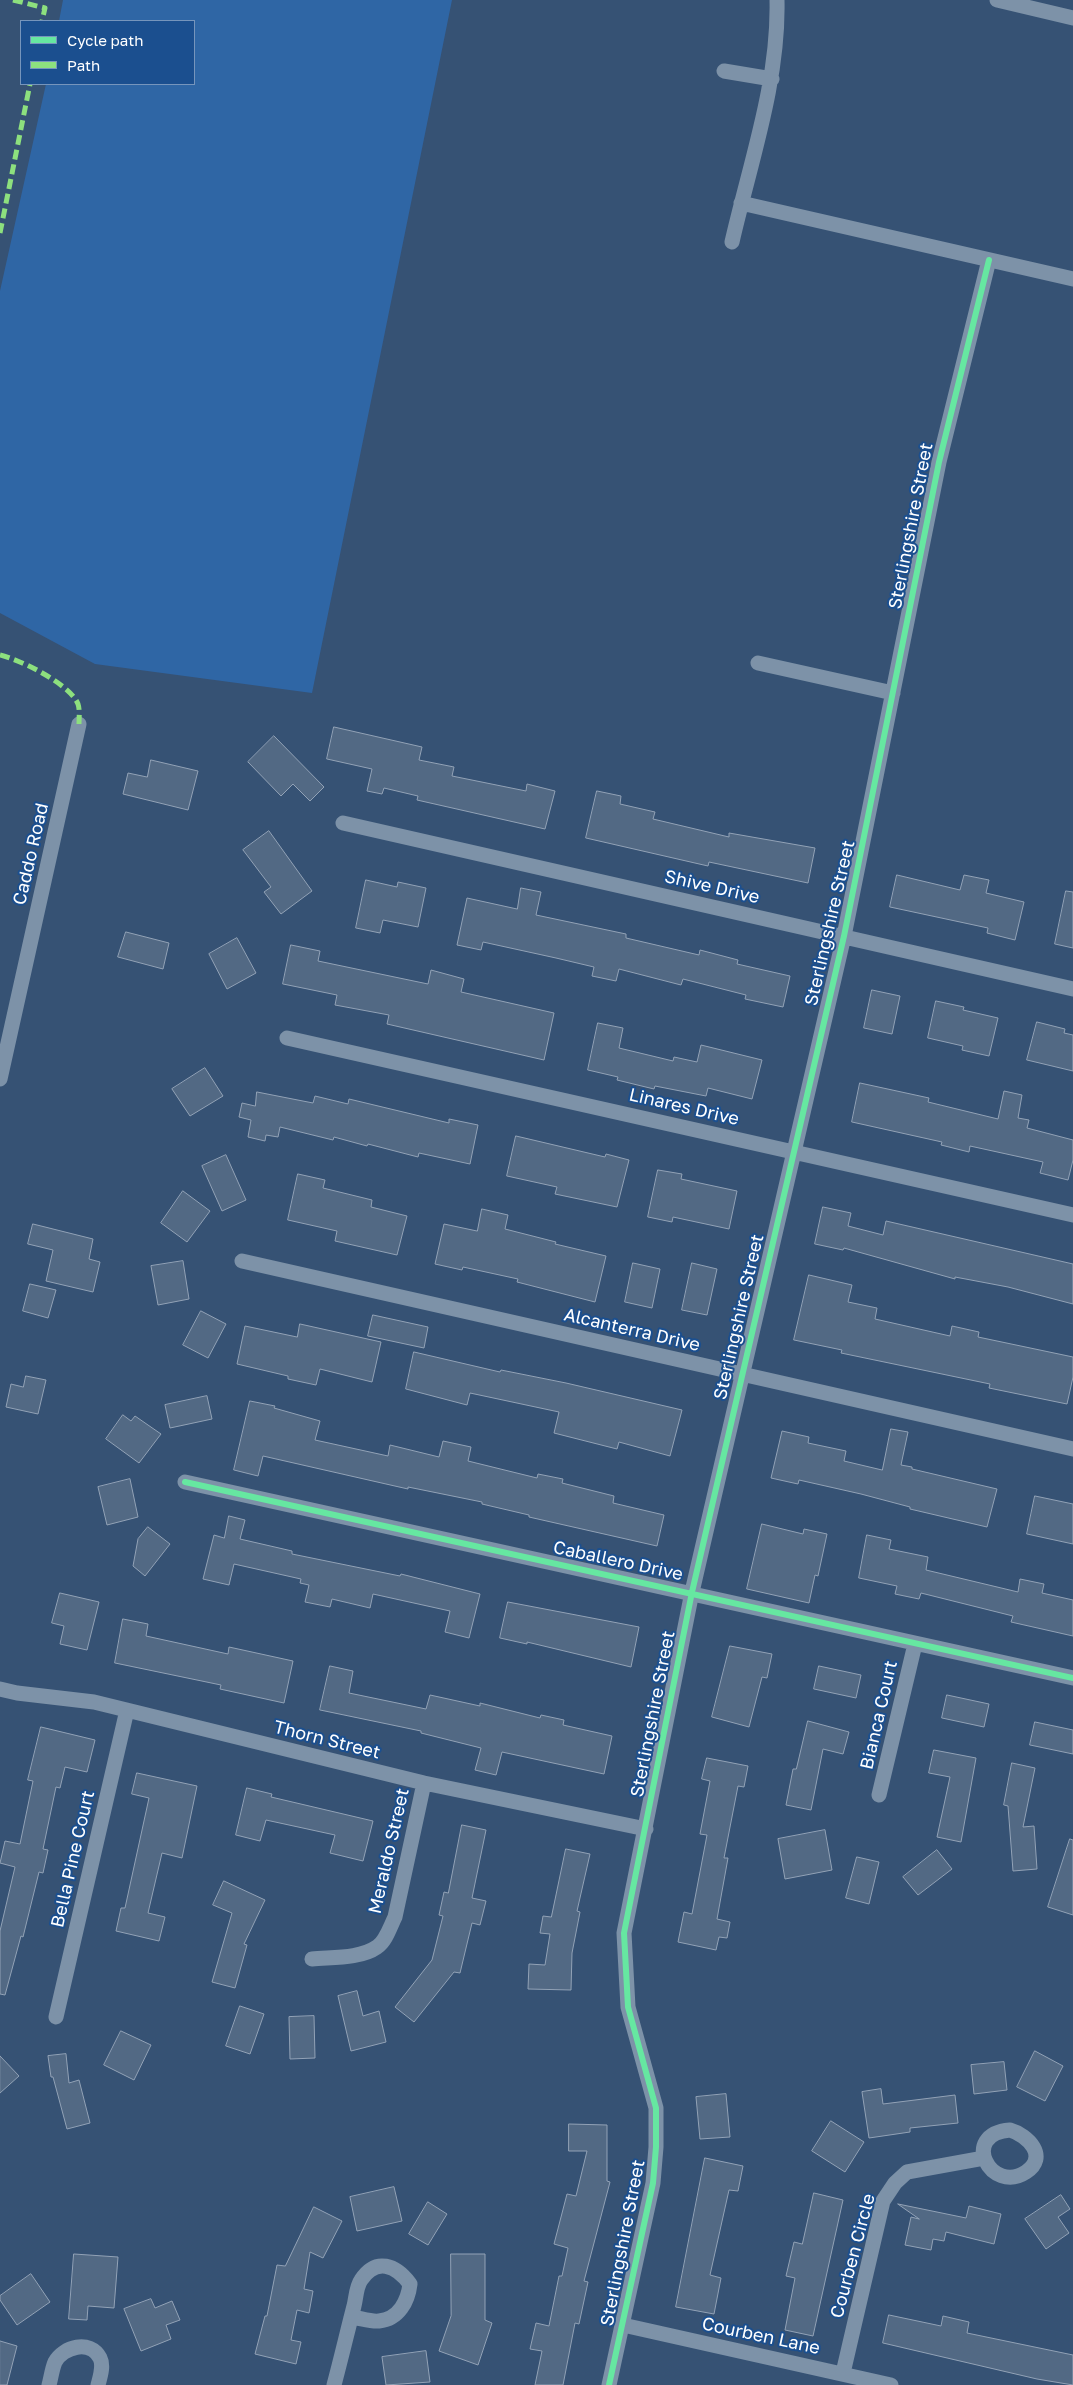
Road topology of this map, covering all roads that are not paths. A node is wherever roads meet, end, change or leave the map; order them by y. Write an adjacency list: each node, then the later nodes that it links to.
1 (777, 0): 5 (street)
2 (997, 0): 3 (street)
3 (1073, 18)
4 (724, 71): 5 (street)
5 (772, 80): 6 (street)
6 (741, 203): 7 (street); 8 (street)
7 (732, 242)
8 (989, 260): 9 (street); 11 (street, Sterlingshire Street)
9 (1073, 279)
10 (758, 663): 11 (street)
11 (893, 693): 14 (street, Sterlingshire Street)
12 (79, 724): 17 (street, Caddo Road)
13 (343, 823): 14 (street, Shive Drive)
14 (844, 936): 15 (street, Shive Drive); 18 (street, Sterlingshire Street)
15 (1073, 989)
16 (287, 1038): 18 (street, Linares Drive)
17 (0, 1079)
18 (793, 1151): 19 (street, Linares Drive); 21 (street, Sterlingshire Street)
19 (1073, 1215)
20 (242, 1260): 21 (street, Alcanterra Drive)
21 (742, 1374): 22 (street, Alcanterra Drive); 24 (street, Sterlingshire Street)
22 (1073, 1449)
23 (184, 1482): 24 (street, Caballero Drive)
24 (692, 1592): 25 (street, Caballero Drive); 31 (street, Sterlingshire Street)
25 (915, 1644): 26 (street, Caballero Drive); 30 (street, Bianca Court)
26 (1073, 1678)
27 (0, 1688): 28 (street, Thorn Street)
28 (127, 1710): 29 (street, Thorn Street); 33 (street, Bella Pine Court)
29 (424, 1783): 31 (street, Thorn Street); 32 (street, Meraldo Street)
30 (880, 1795)
31 (646, 1829): 36 (street, Sterlingshire Street)
32 (312, 1959)
33 (56, 2017)
34 (984, 2158): 37 (street, Courben Circle)
35 (351, 2317): 40 (street)
36 (623, 2325): 37 (street, Courben Lane); 41 (street, Sterlingshire Street)
37 (843, 2373): 42 (street, Courben Lane)
38 (49, 2385): 39 (street)
39 (98, 2385)
40 (334, 2385)
41 (609, 2385)
42 (891, 2385)

